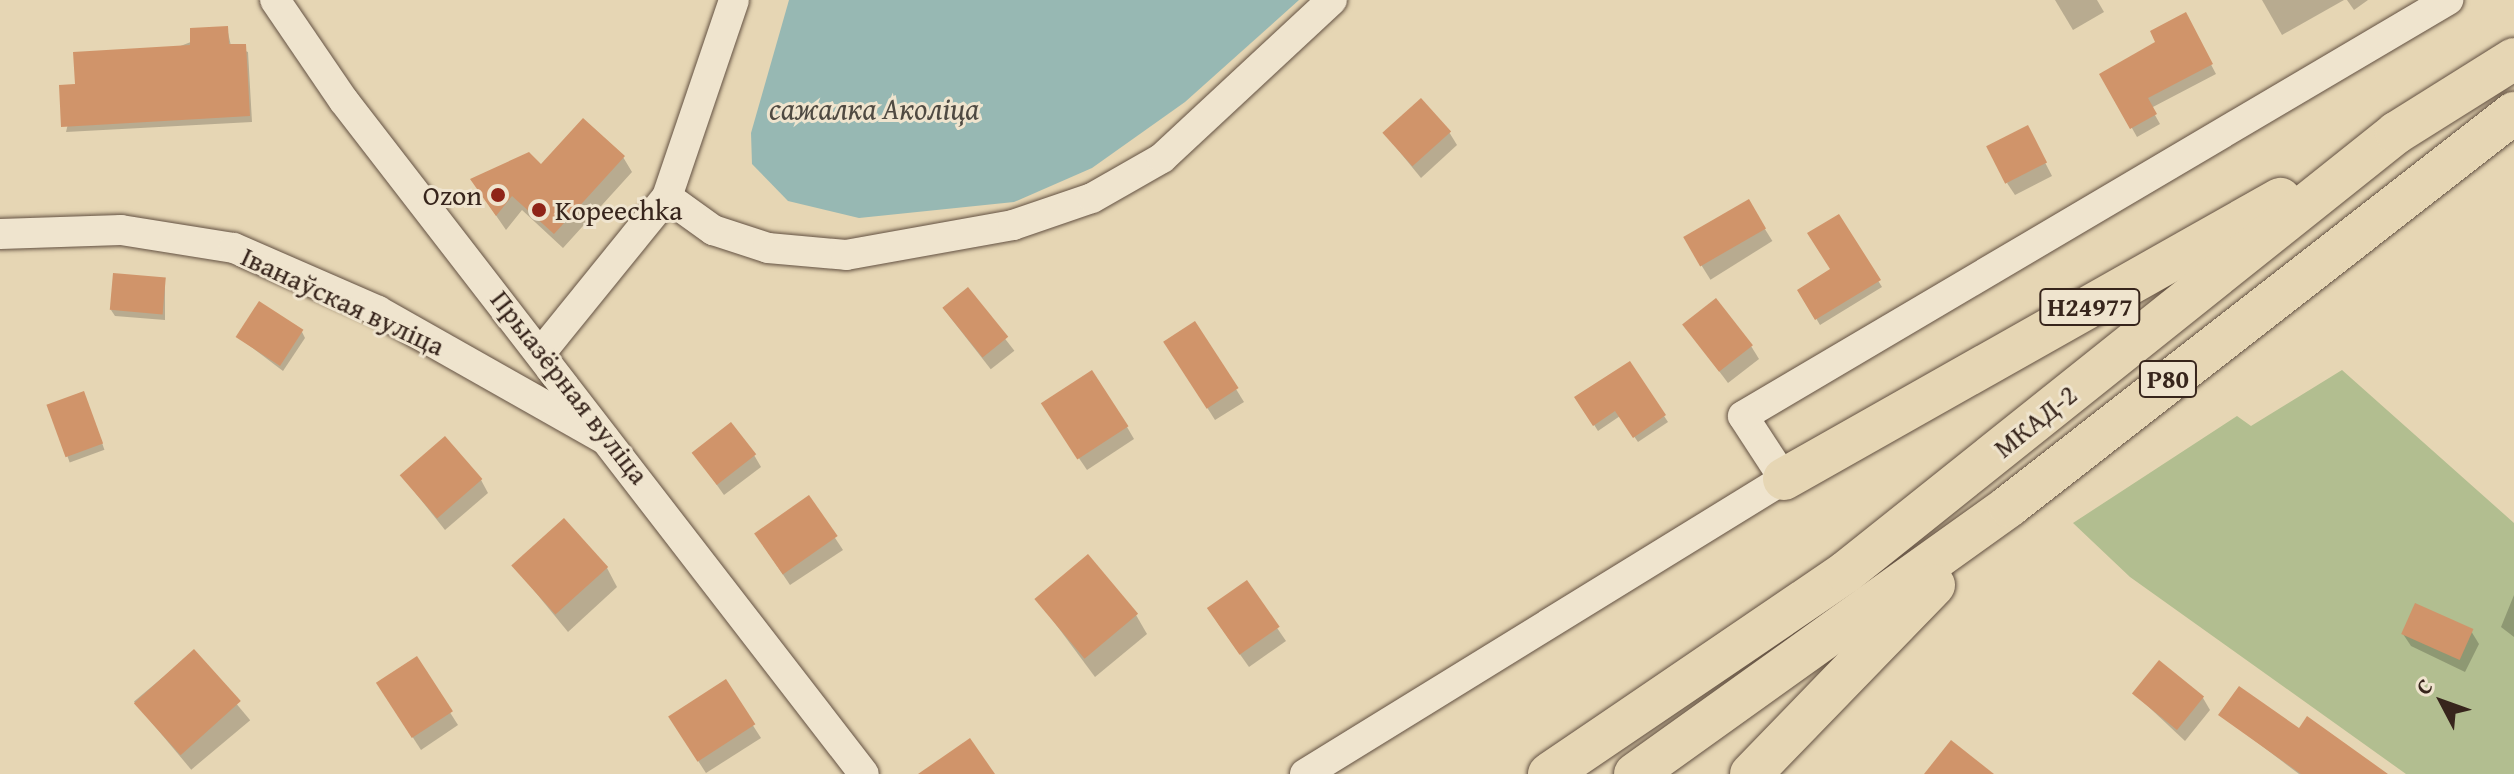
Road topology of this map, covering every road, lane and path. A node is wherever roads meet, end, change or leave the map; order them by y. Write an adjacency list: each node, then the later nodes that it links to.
1 (275, 0): 10 (street, Прыазёрная вуліца)
2 (734, 0): 8 (street)
3 (1332, 0): 8 (street)
4 (2448, 0): 12 (street)
5 (2514, 59): 7 (highway, МКАД-2 / Р80)
6 (2514, 113): 13 (highway, Р80)
7 (2396, 133): 12 (highway, Н24977); 16 (highway, МКАД-2 / Р80)
8 (667, 197): 10 (street)
9 (0, 234): 11 (street, Іванаўская вуліца)
10 (543, 350): 11 (street, Прыазёрная вуліца)
11 (616, 446): 14 (street, Прыазёрная вуліца)
12 (1784, 479): 15 (street, Н24977)
13 (2009, 506): 17 (highway, Р80); 18 (highway)
14 (864, 774)
15 (1305, 774)
16 (1549, 774)
17 (1635, 774)
18 (1751, 774)

